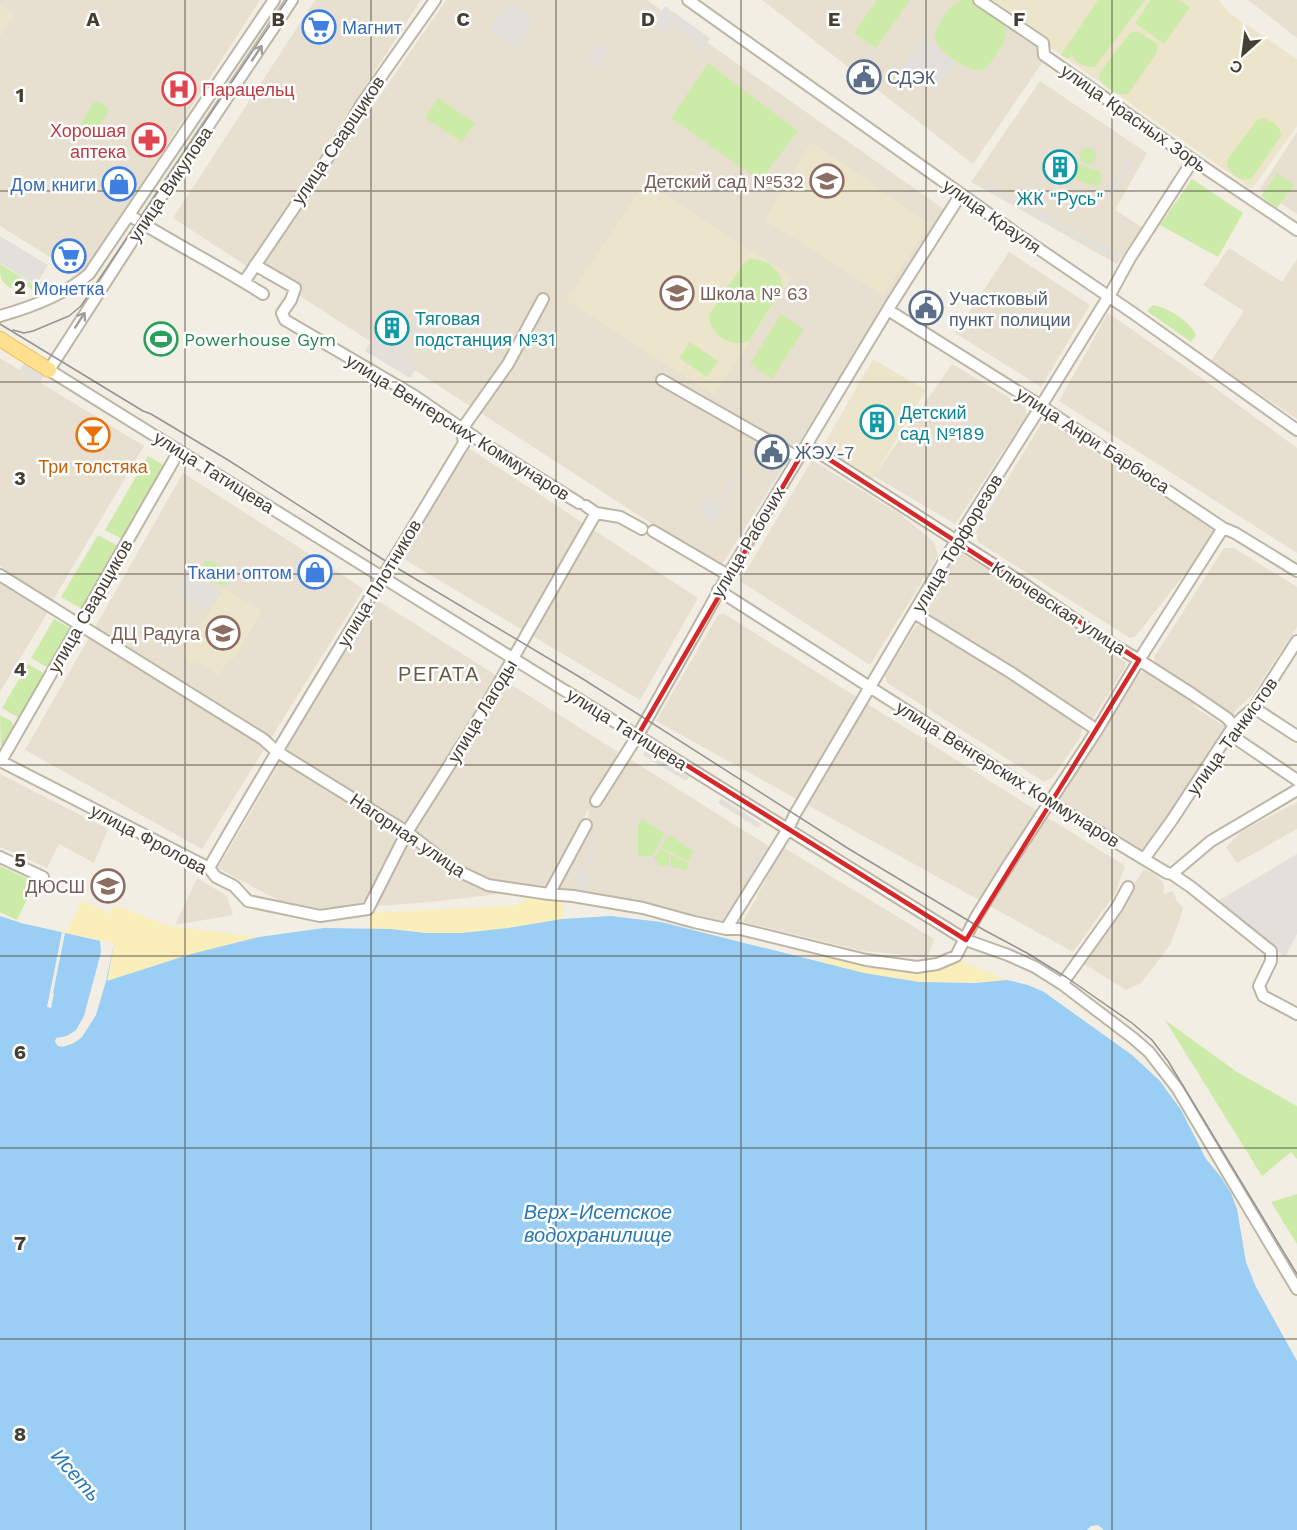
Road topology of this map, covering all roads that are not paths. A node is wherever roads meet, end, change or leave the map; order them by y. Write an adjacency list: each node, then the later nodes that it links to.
1 (274, 0): 8 (street, улица Викулова)
2 (292, 0): 9 (street, улица Викулова, one-way to 2)
3 (435, 0): 11 (street, улица Сварщиков)
4 (688, 0): 7 (street, улица Крауля)
5 (979, 0): 6 (street, улица Красных Зорь)
6 (1194, 160): 10 (street, улица Красных Зорь); 14 (street, улица Торфорезов)
7 (961, 194): 14 (street, улица Крауля); 16 (street, улица Рабочих)
8 (129, 215): 9 (street); 17 (street, улица Викулова)
9 (143, 224): 12 (street); 19 (street, улица Викулова, one-way to 9)
10 (1297, 230)
11 (255, 265): 12 (street, улица Сварщиков); 22 (street, улица Венгерских Коммунаров)
12 (244, 282): 13 (street)
13 (262, 294)
14 (1109, 297): 21 (street, улица Торфорезов); 23 (street, улица Крауля)
15 (543, 299): 22 (street, улица Плотников)
16 (888, 310): 21 (street, улица Анри Барбюса); 24 (street, улица Рабочих)
17 (0, 316)
18 (0, 339): 19 (main road, улица Татищева)
19 (49, 370): 25 (street, улица Татищева)
20 (662, 381): 26 (street)
21 (1041, 406): 28 (street, улица Анри Барбюса); 29 (street, улица Торфорезов)
22 (462, 429): 27 (street, улица Венгерских Коммунаров); 33 (street, улица Плотников)
23 (1297, 430)
24 (807, 445): 26 (street, улица Рабочих); 29 (street, Ключевская улица)
25 (179, 451): 33 (street, улица Татищева); 36 (street, улица Сварщиков)
26 (800, 457): 32 (street, улица Рабочих)
27 (596, 513): 32 (street, улица Венгерских Коммунаров); 38 (street, улица Лагоды)
28 (1223, 528): 30 (street, улица Анри Барбюса); 39 (street, Нагорная улица)
29 (956, 541): 35 (street, улица Торфорезов); 39 (street, Ключевская улица)
30 (1297, 571)
31 (0, 574): 36 (street, Нагорная улица)
32 (728, 574): 34 (street, улица Рабочих)
33 (383, 578): 38 (street, улица Татищева); 46 (street, улица Плотников)
34 (718, 590): 40 (street, улица Венгерских Коммунаров); 44 (street, улица Рабочих)
35 (914, 613): 40 (street, улица Торфорезов); 43 (street)
36 (80, 625): 46 (street, Нагорная улица); 47 (street, улица Сварщиков)
37 (1297, 641): 41 (street, улица Танкистов)
38 (514, 658): 44 (street, улица Татищева); 54 (street, улица Лагоды)
39 (1139, 660): 42 (street, Ключевская улица); 43 (street, Нагорная улица)
40 (870, 687): 51 (street, улица Венгерских Коммунаров); 53 (street, улица Торфорезов)
41 (1254, 708): 42 (street, улица Танкистов); 45 (street)
42 (1234, 727): 48 (street, Ключевская улица); 56 (street, улица Танкистов)
43 (1097, 730): 51 (street, Нагорная улица)
44 (638, 735): 50 (street, улица Рабочих); 53 (street, улица Татищева)
45 (1297, 736)
46 (276, 751): 54 (street, Нагорная улица); 57 (street, улица Плотников)
47 (1, 761): 57 (street, улица Фролова)
48 (1297, 780)
49 (1297, 790): 58 (street)
50 (596, 801)
51 (1051, 803): 56 (street, улица Венгерских Коммунаров); 64 (street, Нагорная улица)
52 (586, 825): 61 (street)
53 (788, 829): 63 (street, улица Торфорезов); 64 (street, улица Татищева)
54 (407, 832): 61 (street, Нагорная улица); 62 (street, улица Лагоды)
55 (0, 857): 59 (street)
56 (1144, 859): 58 (street, улица Венгерских Коммунаров)
57 (209, 868): 62 (street, улица Фролова)
58 (1172, 874): 66 (street)
59 (43, 877)
60 (1128, 887): 65 (street)
61 (549, 894): 63 (street, Нагорная улица)
62 (368, 909)
63 (726, 929): 64 (street, Нагорная улица)
64 (966, 939): 65 (street, улица Татищева)
65 (1062, 984): 67 (street, улица Татищева)
66 (1297, 1014)
67 (1297, 1288)

